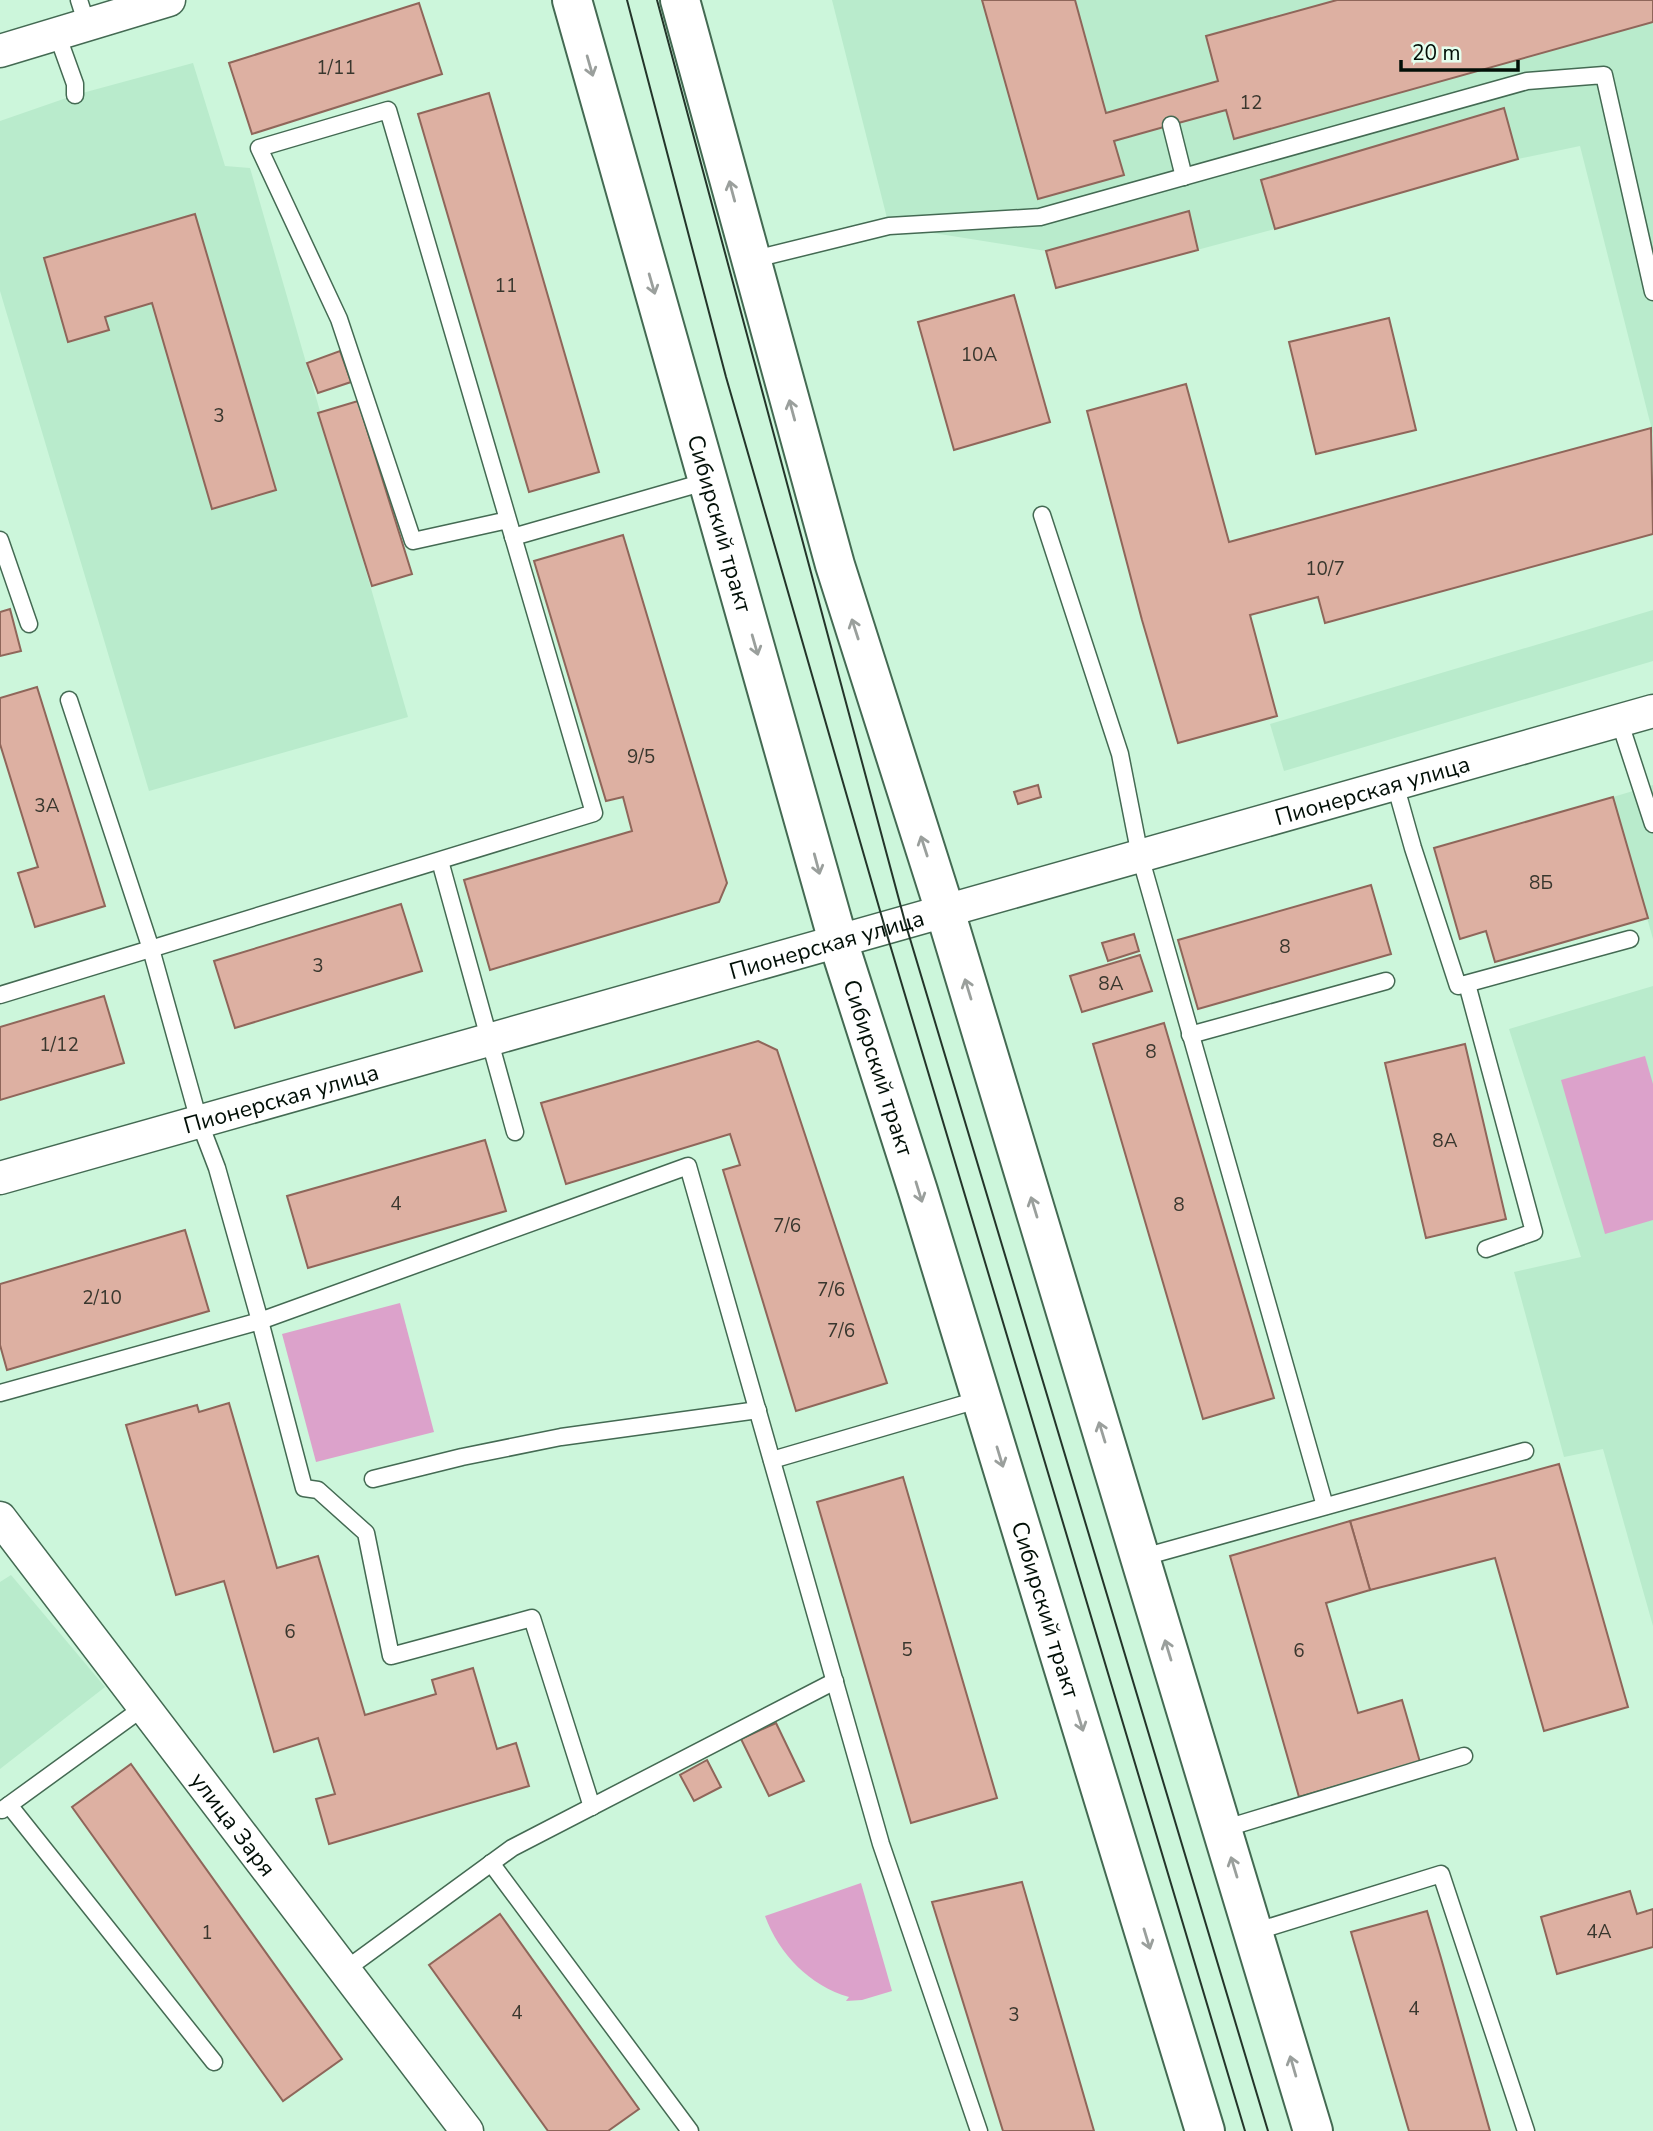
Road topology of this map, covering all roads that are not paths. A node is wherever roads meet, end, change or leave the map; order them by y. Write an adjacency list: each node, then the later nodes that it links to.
1 (169, 0): 4 (street)
2 (572, 0): 12 (main road, Сибирский тракт, one-way to 12)
3 (680, 0): 10 (main road, one-way to 3)
4 (83, 12): 5 (street)
5 (57, 34): 6 (street); 7 (lane)
6 (0, 51)
7 (75, 94)
8 (1171, 124): 9 (lane)
9 (1184, 177): 10 (lane); 11 (lane)
10 (751, 260): 25 (main road, one-way to 10)
11 (1653, 292)
12 (708, 481): 15 (lane); 27 (main road, Сибирский тракт, one-way to 27)
13 (1042, 515): 23 (lane)
14 (508, 520): 14 (lane); 15 (lane)
15 (513, 537): 24 (lane)
16 (0, 540): 17 (lane)
17 (29, 624)
18 (69, 699): 28 (lane)
19 (1653, 711): 20 (street, Пионерская улица)
20 (1619, 720): 21 (street, Пионерская улица); 22 (lane)
21 (1395, 784): 23 (street, Пионерская улица); 30 (lane)
22 (1653, 824)
23 (1140, 856): 25 (street, Пионерская улица); 32 (lane)
24 (440, 861): 28 (lane); 33 (lane)
25 (944, 911): 27 (street, Пионерская улица); 47 (main road, one-way to 25)
26 (1630, 940): 30 (lane)
27 (838, 941): 33 (street, Пионерская улица); 40 (main road, Сибирский тракт, one-way to 40)
28 (151, 949): 31 (lane); 34 (lane)
29 (1386, 981): 32 (lane)
30 (1467, 984): 37 (lane)
31 (0, 995)
32 (1190, 1035): 45 (lane)
33 (490, 1039): 34 (street, Пионерская улица); 35 (lane)
34 (200, 1121): 36 (street, Пионерская улица); 38 (lane)
35 (515, 1132)
36 (0, 1178)
37 (1486, 1249)
38 (260, 1321): 39 (lane); 41 (lane); 51 (lane)
39 (0, 1393)
40 (982, 1398): 43 (lane); 61 (main road, Сибирский тракт, one-way to 61)
41 (758, 1410): 43 (lane); 44 (lane)
42 (1525, 1451): 45 (lane)
43 (772, 1460): 48 (lane)
44 (373, 1479)
45 (1325, 1506): 47 (lane)
46 (5, 1536): 49 (street, улица Заря)
47 (1140, 1558): 53 (main road, one-way to 47)
48 (835, 1681): 51 (lane); 60 (lane)
49 (144, 1707): 52 (lane); 56 (street, улица Заря)
50 (1464, 1756): 53 (lane)
51 (592, 1807): 54 (lane)
52 (4, 1808): 57 (lane)
53 (1223, 1829): 55 (main road, one-way to 53)
54 (491, 1863): 56 (lane); 58 (lane)
55 (1254, 1933): 62 (main road, one-way to 55); 63 (lane)
56 (345, 1970): 59 (street, улица Заря)
57 (214, 2062)
58 (683, 2128)
59 (467, 2131)
60 (979, 2131)
61 (1205, 2131)
62 (1313, 2131)
63 (1526, 2131)

